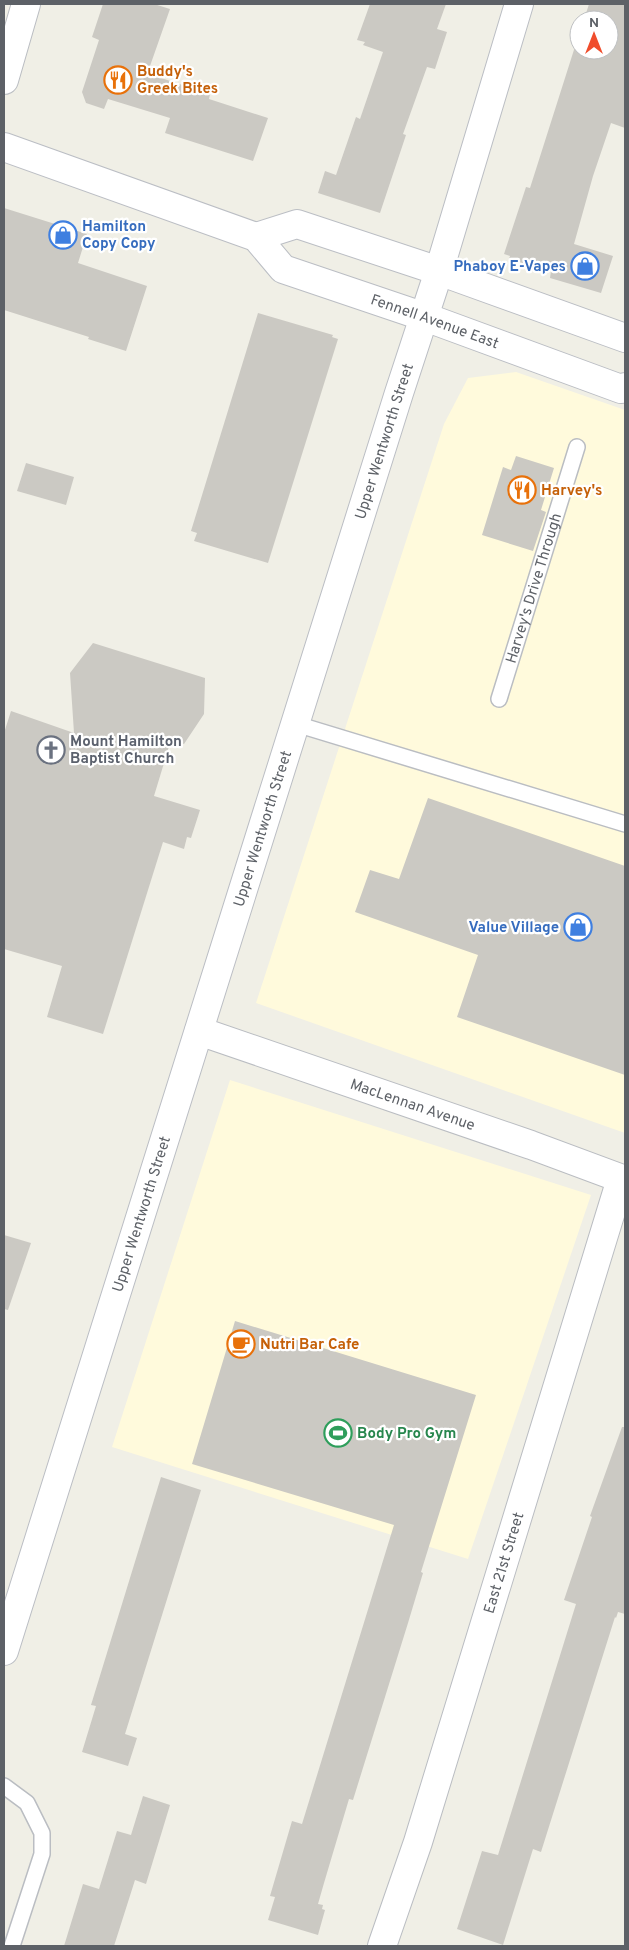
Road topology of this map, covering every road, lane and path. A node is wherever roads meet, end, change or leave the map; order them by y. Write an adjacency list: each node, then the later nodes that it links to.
1 (26, 4): 3 (main road)
2 (519, 4): 6 (main road, Upper Wentworth Street)
3 (4, 80)
4 (4, 147): 5 (main road)
5 (256, 237): 6 (main road); 7 (main road, Fennell Avenue East)
6 (439, 271): 7 (main road, Upper Wentworth Street); 8 (main road)
7 (425, 317): 9 (main road, Fennell Avenue East); 12 (main road, Upper Wentworth Street)
8 (625, 338)
9 (625, 387)
10 (577, 447): 11 (lane, Harvey's Drive Through)
11 (499, 699)
12 (296, 724): 13 (lane); 14 (main road, Upper Wentworth Street)
13 (625, 824)
14 (199, 1031): 15 (main road, MacLennan Avenue); 16 (main road, Upper Wentworth Street)
15 (623, 1179): 19 (main road, East 21st Street)
16 (4, 1652)
17 (4, 1786): 18 (lane)
18 (12, 1946)
19 (382, 1946)

